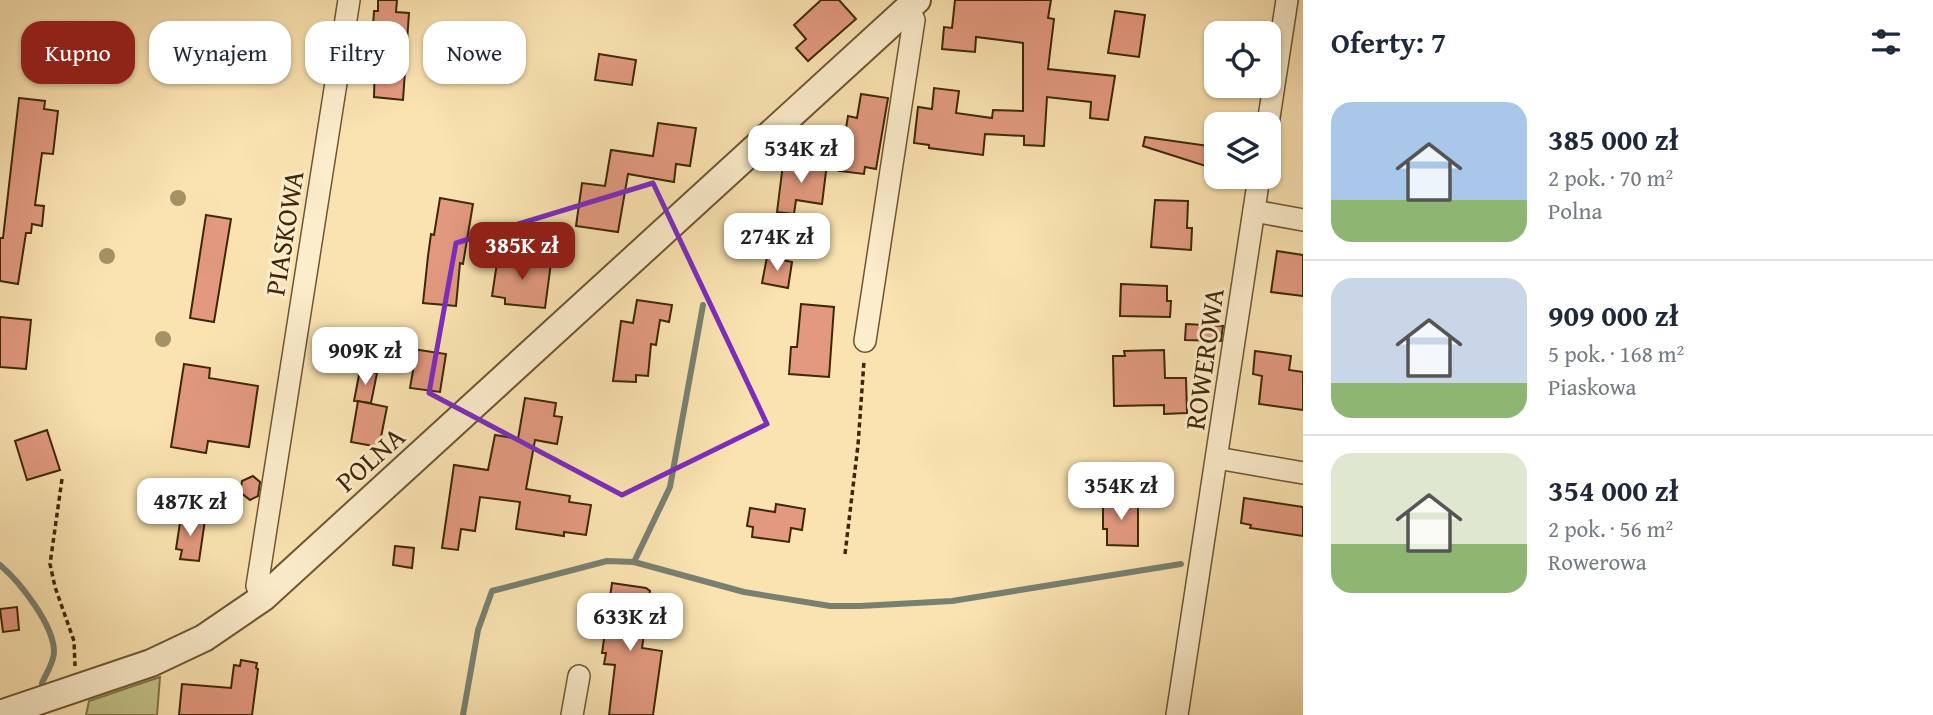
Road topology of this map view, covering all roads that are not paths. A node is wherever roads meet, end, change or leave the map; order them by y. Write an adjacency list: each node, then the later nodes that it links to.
1 (349, 0): 11 (street, PIASKOWA)
2 (1287, 0): 4 (street)
3 (913, 4): 8 (street); 11 (street, POLNA)
4 (1270, 112)
5 (1257, 189): 6 (street, ROWEROWA)
6 (1254, 211): 7 (street); 9 (street, ROWEROWA)
7 (1303, 220)
8 (865, 341)
9 (1217, 458): 10 (street); 15 (street, ROWEROWA)
10 (1303, 473)
11 (264, 597): 13 (street, POLNA)
12 (579, 676): 14 (street)
13 (0, 714)
14 (572, 715)
15 (1177, 715)

